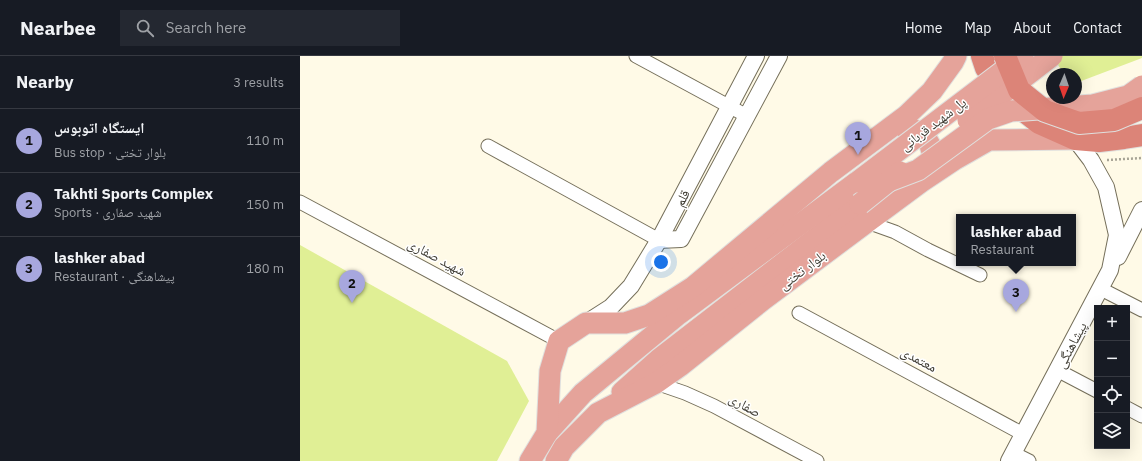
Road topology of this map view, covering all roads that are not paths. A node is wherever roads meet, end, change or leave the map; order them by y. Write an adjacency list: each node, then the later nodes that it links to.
1 (636, 56): 10 (street)
2 (756, 56): 10 (street, قلم)
3 (779, 56): 12 (street)
4 (956, 56): 13 (main road)
5 (982, 56): 15 (highway)
6 (1005, 56): 11 (highway, bridge)
7 (1023, 56): 38 (main road, پل شهید قربانی, bridge)
8 (1052, 56): 17 (main road, پل شهید قربانی, bridge)
9 (1142, 86): 17 (main road, پل شهید قربانی, bridge)
10 (730, 107): 12 (street); 22 (street, قلم)
11 (1142, 108)
12 (747, 116): 22 (street)
13 (883, 133): 18 (main road); 30 (main road)
14 (1142, 135): 15 (highway)
15 (1075, 139): 18 (main road, بلوار تختی); 25 (street, پیشاهنگی)
16 (488, 146): 22 (street)
17 (889, 181): 20 (main road, پل شهید قربانی, bridge)
18 (921, 182): 20 (main road, بلوار تختی)
19 (300, 202): 31 (street, شهید صفاری)
20 (864, 213): 23 (street); 33 (main road, بلوار تختی); 36 (main road)
21 (1141, 213): 25 (street)
22 (659, 240): 30 (street, قلم)
23 (956, 263)
24 (961, 266): 26 (street)
25 (1110, 270): 27 (street, پیشاهنگی)
26 (980, 275)
27 (1101, 288): 28 (street); 32 (street, پیشاهنگی)
28 (1142, 310)
29 (799, 313): 39 (street, معتمدی)
30 (586, 323): 31 (main road)
31 (559, 341): 38 (main road)
32 (1058, 370): 34 (street); 39 (street, پیشاهنگی)
33 (656, 383): 36 (main road, بلوار تختی); 43 (street, صفاری)
34 (1094, 389)
35 (1130, 410): 37 (street)
36 (598, 413): 42 (main road, بلوار تختی)
37 (1142, 416)
38 (547, 433): 41 (main road)
39 (1023, 434): 40 (street, پیشاهنگی)
40 (1011, 457): 44 (street)
41 (530, 461)
42 (556, 461)
43 (816, 461)
44 (1029, 461)

